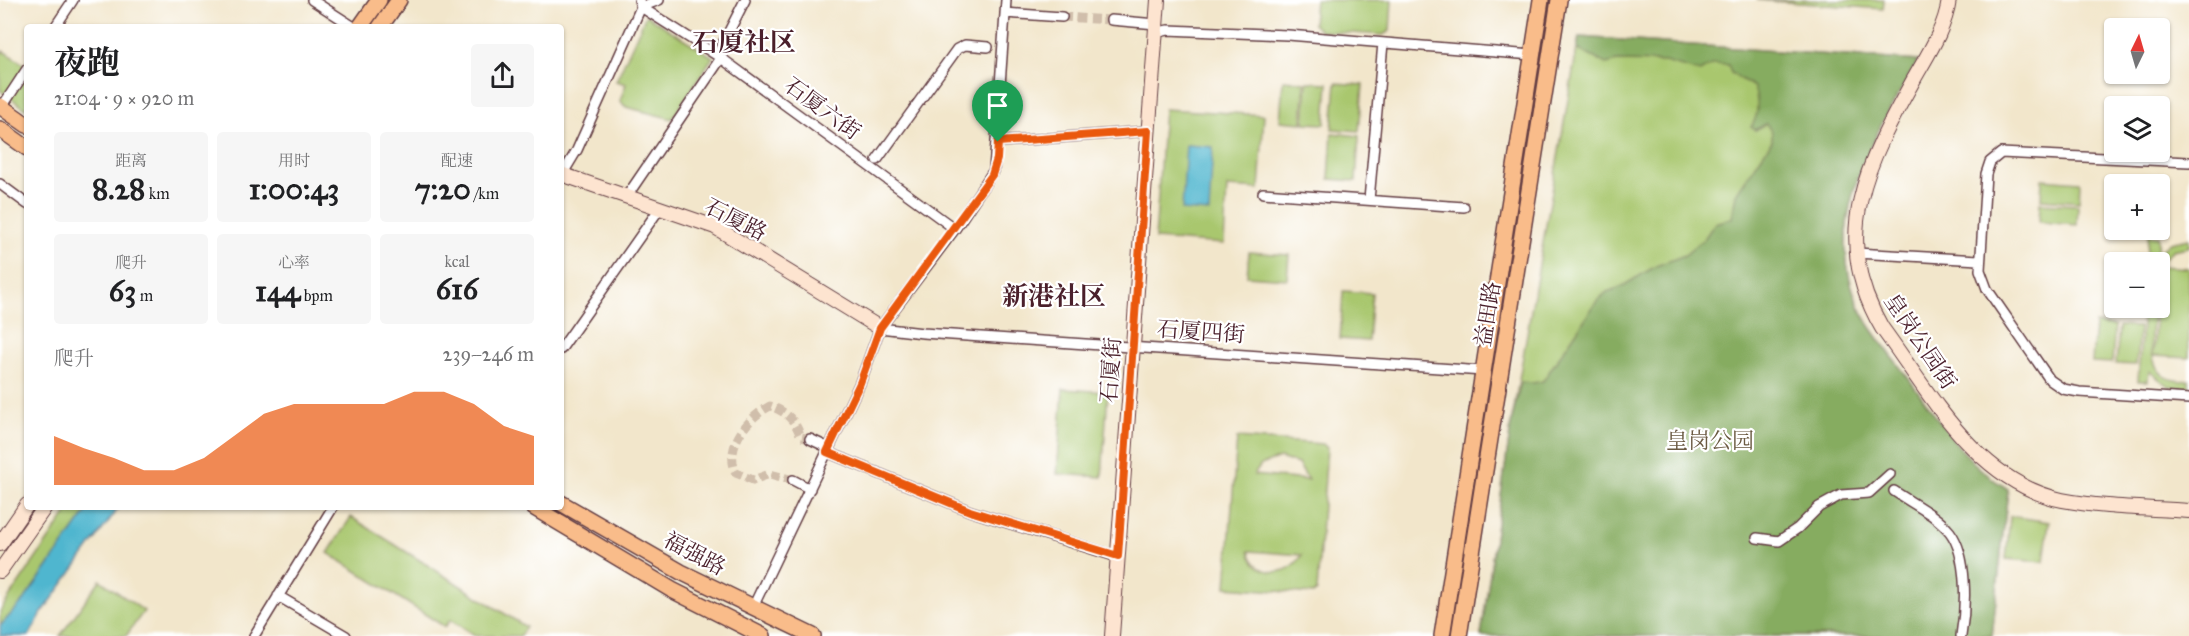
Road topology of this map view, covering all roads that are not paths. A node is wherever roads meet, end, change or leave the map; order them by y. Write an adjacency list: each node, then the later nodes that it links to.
1 (73, 0): 16 (street)
2 (312, 0): 17 (street)
3 (379, 0): 18 (main road)
4 (399, 0): 19 (main road)
5 (659, 0): 12 (street)
6 (745, 0): 24 (street)
7 (1006, 0): 13 (street)
8 (1158, 0): 20 (street, 石厦街)
9 (1541, 0): 23 (main road, 益田路)
10 (1559, 0): 75 (main road, 益田路)
11 (1949, 0): 44 (street, 皇岗公园街)
12 (640, 3): 24 (street, 石厦六街); 34 (street)
13 (1005, 13): 14 (street); 30 (street)
14 (1062, 17)
15 (1111, 20): 20 (street)
16 (57, 24)
17 (349, 24)
18 (362, 24)
19 (382, 24)
20 (1156, 28): 21 (street); 29 (street, 石厦街)
21 (1383, 43): 23 (street); 39 (street)
22 (988, 47): 32 (street)
23 (1532, 55): 49 (main road, 益田路)
24 (719, 56): 38 (street); 43 (street, 石厦六街)
25 (24, 73): 26 (street)
26 (1, 107): 27 (main road)
27 (24, 123)
28 (0, 129): 31 (main road)
29 (1148, 131): 30 (street); 48 (street, 石厦街)
30 (998, 142): 43 (street)
31 (24, 146)
32 (877, 160)
33 (2189, 162): 45 (street)
34 (564, 171)
35 (564, 175): 38 (street, 石厦路)
36 (0, 184): 40 (street)
37 (1263, 193): 39 (street)
38 (627, 196): 42 (street, 石厦路)
39 (1369, 200): 41 (street)
40 (24, 202)
41 (1464, 207)
42 (660, 208): 46 (street, 石厦路); 47 (street)
43 (955, 229): 46 (street)
44 (1856, 254): 45 (street); 62 (street, 皇岗公园街)
45 (1979, 260): 50 (street)
46 (880, 328): 48 (street, 石厦四街); 52 (street)
47 (564, 345)
48 (1133, 345): 49 (street, 石厦四街); 65 (street, 石厦街)
49 (1483, 371): 74 (main road, 益田路)
50 (2189, 399)
51 (810, 439): 52 (street)
52 (828, 450): 55 (street); 65 (street)
53 (1890, 474): 63 (street)
54 (793, 480): 55 (street)
55 (810, 489): 68 (street)
56 (1894, 491): 76 (street)
57 (564, 505): 68 (main road, 福强路)
58 (24, 509): 64 (street)
59 (43, 510): 66 (street)
60 (331, 510): 67 (street)
61 (538, 510): 71 (main road, 福强路)
62 (2189, 511)
63 (1757, 538)
64 (0, 544)
65 (1118, 556): 73 (street, 石厦街)
66 (0, 571)
67 (278, 596): 69 (street); 70 (street)
68 (753, 607): 72 (main road, 福强路)
69 (254, 636)
70 (346, 636)
71 (763, 636)
72 (813, 636)
73 (1112, 636)
74 (1442, 636)
75 (1459, 636)
76 (1961, 636)

